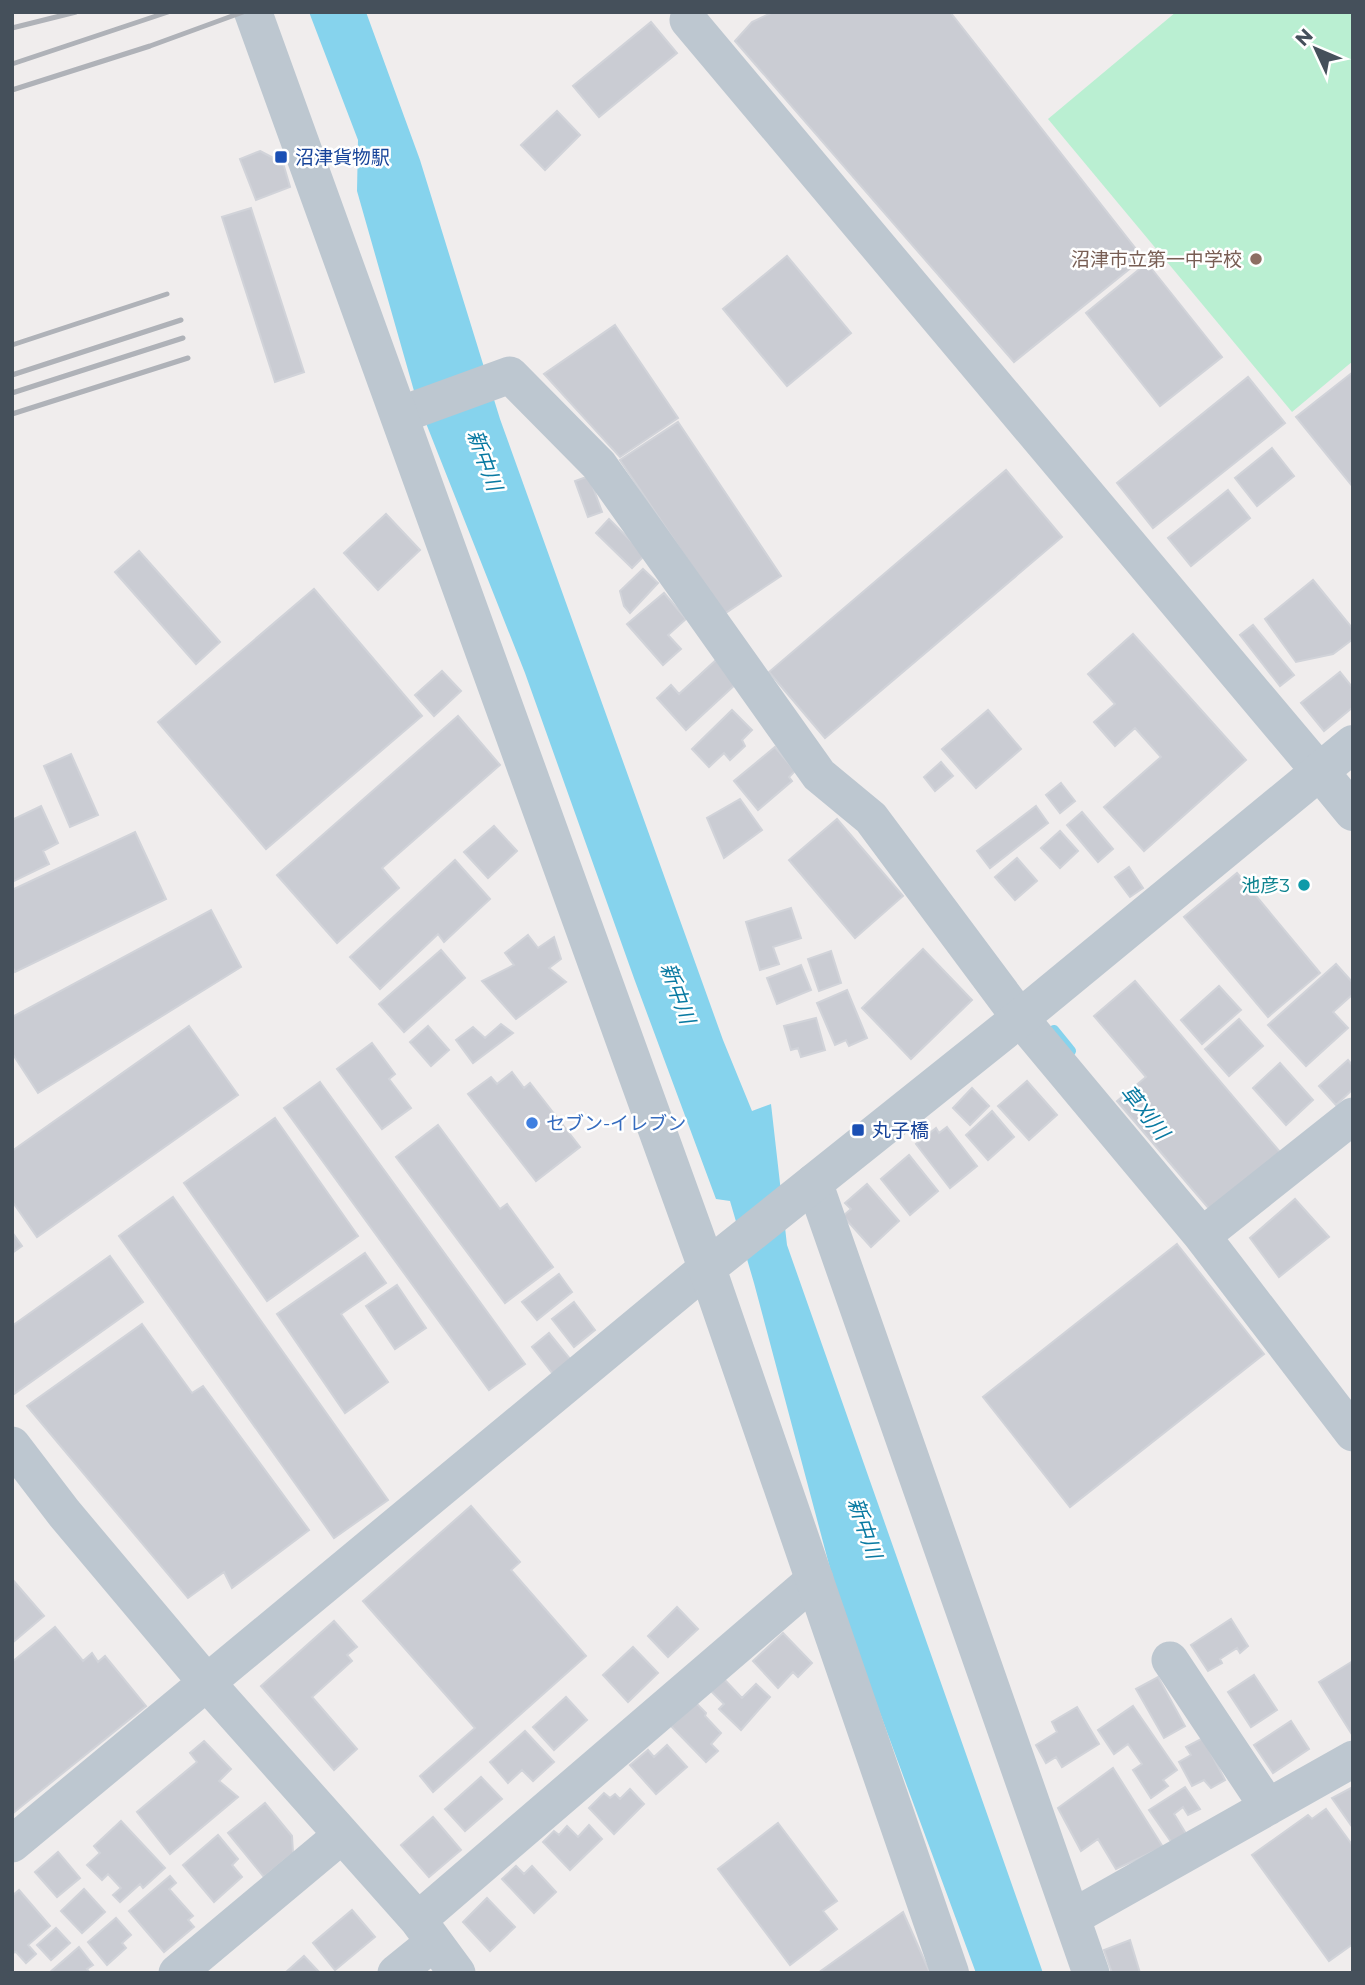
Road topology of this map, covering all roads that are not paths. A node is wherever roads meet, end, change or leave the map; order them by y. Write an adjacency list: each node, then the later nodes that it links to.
1 (253, 12): 3 (street)
2 (688, 20): 5 (street)
3 (400, 415): 7 (street); 11 (street)
4 (1353, 744): 5 (street)
5 (1320, 772): 6 (street); 7 (street)
6 (1353, 812)
7 (1020, 1018): 9 (street); 10 (street)
8 (1353, 1116): 10 (street)
9 (800, 1193): 11 (street); 21 (street)
10 (1202, 1236): 12 (street)
11 (714, 1261): 14 (street); 16 (street)
12 (1353, 1433)
13 (12, 1445): 16 (street)
14 (815, 1579): 22 (street); 26 (street)
15 (1170, 1660): 18 (street)
16 (207, 1683): 19 (street); 20 (street)
17 (1353, 1759): 18 (street)
18 (1268, 1807): 21 (street)
19 (342, 1835): 22 (street); 23 (street)
20 (12, 1844)
21 (1073, 1917): 27 (street)
22 (426, 1932): 24 (street); 25 (street)
23 (177, 1973)
24 (396, 1973)
25 (457, 1973)
26 (950, 1973)
27 (1091, 1973)

